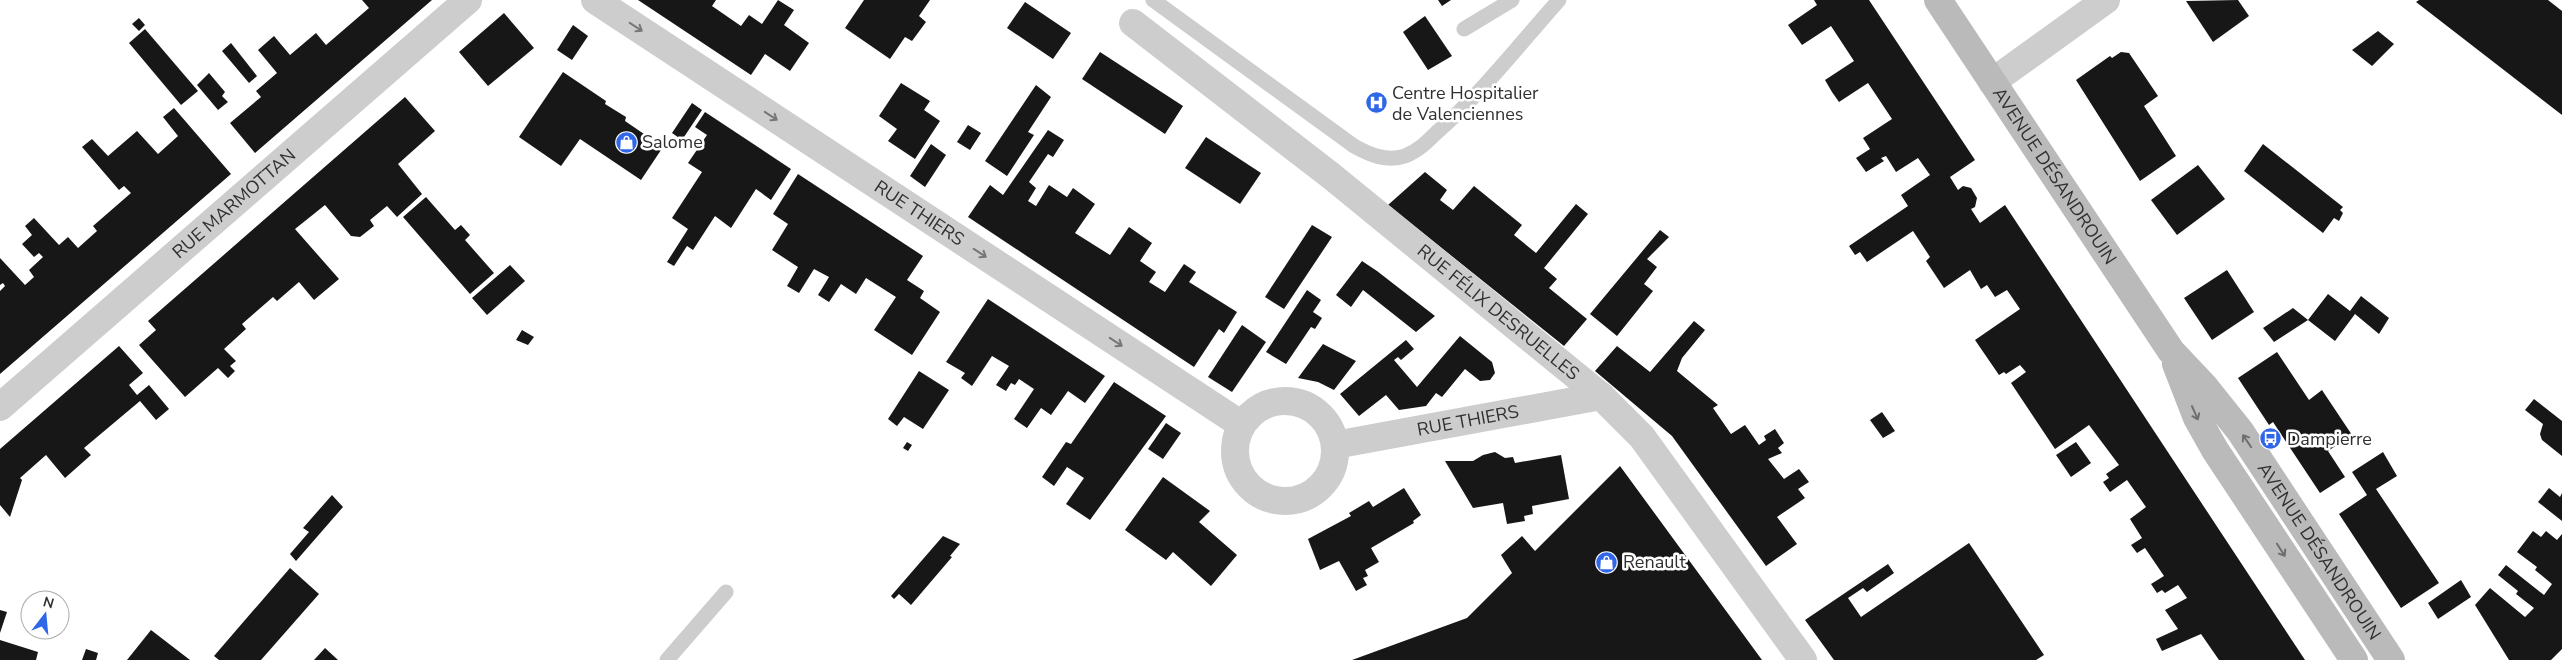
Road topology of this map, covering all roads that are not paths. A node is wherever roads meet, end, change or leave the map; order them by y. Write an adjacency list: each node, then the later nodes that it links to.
1 (468, 0): 13 (street, RUE MARMOTTAN)
2 (595, 0): 14 (street, RUE THIERS, one-way to 14)
3 (1153, 0): 5 (lane)
4 (1512, 0): 9 (lane)
5 (1559, 0)
6 (1938, 0): 10 (main road, AVENUE DÉSANDROUIN)
7 (2106, 0): 10 (street)
8 (1133, 23): 12 (street, RUE FÉLIX DESRUELLES)
9 (1464, 29)
10 (1992, 82): 11 (main road, AVENUE DÉSANDROUIN)
11 (2171, 351): 17 (main road, AVENUE DÉSANDROUIN, one-way to 11); 20 (main road, AVENUE DÉSANDROUIN, one-way to 20)
12 (1601, 396): 15 (street, RUE THIERS); 19 (street, RUE FÉLIX DESRUELLES)
13 (0, 407)
14 (1242, 425): 15 (street); 15 (street)
15 (1335, 445)
16 (726, 592): 18 (lane)
17 (2391, 659)
18 (667, 660)
19 (1803, 660)
20 (2354, 660)

